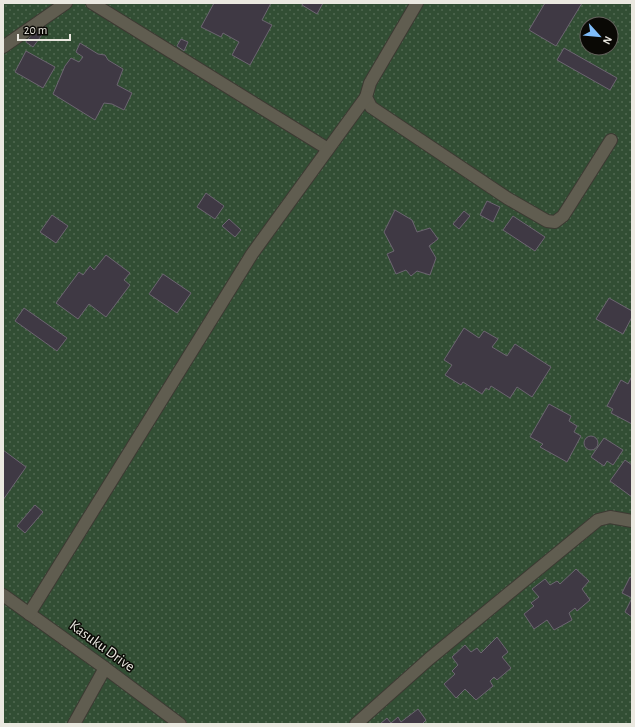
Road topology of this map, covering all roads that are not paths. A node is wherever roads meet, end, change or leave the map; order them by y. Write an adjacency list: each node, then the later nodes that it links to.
1 (66, 3): 4 (street)
2 (92, 3): 7 (street)
3 (417, 3): 5 (street)
4 (3, 47)
5 (366, 97): 6 (street); 7 (street)
6 (612, 140)
7 (328, 149): 10 (street)
8 (632, 522): 14 (street)
9 (3, 595): 10 (street, Kasuku Drive)
10 (29, 614): 11 (street, Kasuku Drive)
11 (105, 668): 12 (street); 13 (street, Kasuku Drive)
12 (74, 724)
13 (180, 724)
14 (356, 724)

